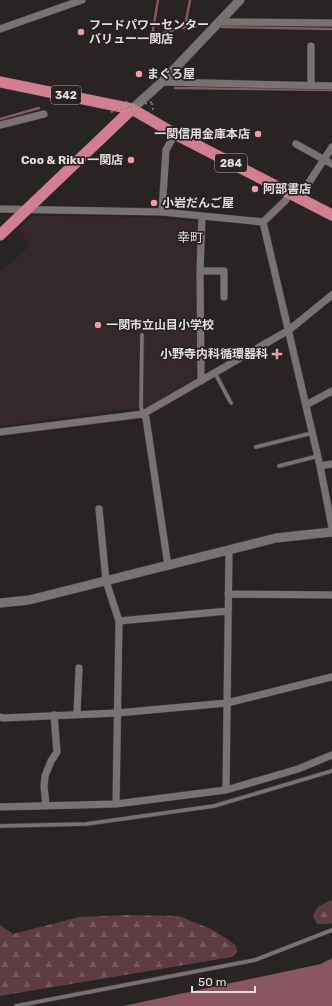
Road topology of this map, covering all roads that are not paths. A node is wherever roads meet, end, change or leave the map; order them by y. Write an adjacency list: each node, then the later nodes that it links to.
1 (82, 0): 5 (street)
2 (240, 0): 3 (street)
3 (220, 22): 4 (street); 8 (street)
4 (332, 23)
5 (0, 29)
6 (311, 46): 9 (street)
7 (0, 82): 11 (highway, 342)
8 (162, 82): 9 (street); 11 (street)
9 (311, 86): 10 (street)
10 (332, 86)
11 (131, 109): 14 (highway, 284); 21 (highway)
12 (44, 114): 13 (street)
13 (0, 125)
14 (175, 134): 19 (highway, 284); 22 (street)
15 (296, 144): 17 (street)
16 (332, 147): 17 (street)
17 (324, 159): 18 (street); 19 (street)
18 (332, 164)
19 (295, 196): 23 (highway, 284); 25 (street)
20 (0, 209): 21 (street)
21 (28, 209): 22 (street); 26 (highway)
22 (162, 212): 24 (street)
23 (332, 215)
24 (202, 216): 25 (street); 27 (street)
25 (263, 222): 30 (street)
26 (0, 235)
27 (200, 271): 29 (street); 33 (street)
28 (332, 295): 30 (street)
29 (224, 297)
30 (289, 330): 32 (street); 36 (street)
31 (142, 335): 37 (lane)
32 (215, 373): 33 (street); 35 (lane)
33 (201, 381): 37 (street)
34 (332, 391): 36 (street)
35 (231, 403)
36 (306, 405): 39 (street)
37 (143, 414): 38 (street); 49 (street)
38 (0, 432)
39 (312, 433): 40 (lane); 41 (street)
40 (256, 447)
41 (318, 456): 43 (lane); 44 (street)
42 (332, 464): 44 (street)
43 (279, 466)
44 (320, 466): 46 (street)
45 (98, 509): 50 (street)
46 (332, 527)
47 (332, 532): 48 (street)
48 (229, 550): 49 (street); 51 (street)
49 (168, 566): 50 (street)
50 (106, 581): 53 (street); 55 (street)
51 (228, 594): 52 (street); 54 (street)
52 (332, 595)
53 (0, 603)
54 (228, 610): 55 (street); 58 (street)
55 (119, 621): 59 (street)
56 (78, 668): 60 (street)
57 (332, 677): 58 (street)
58 (226, 703): 59 (street); 65 (street)
59 (117, 713): 60 (street); 66 (street)
60 (77, 714): 61 (street)
61 (54, 715): 62 (street); 68 (street)
62 (0, 717)
63 (332, 755): 65 (street)
64 (332, 771): 69 (lane)
65 (226, 790): 66 (street)
66 (116, 804): 68 (street)
67 (0, 806): 68 (street)
68 (46, 806)
69 (0, 826)
70 (332, 930): 71 (lane)
71 (16, 1006)

